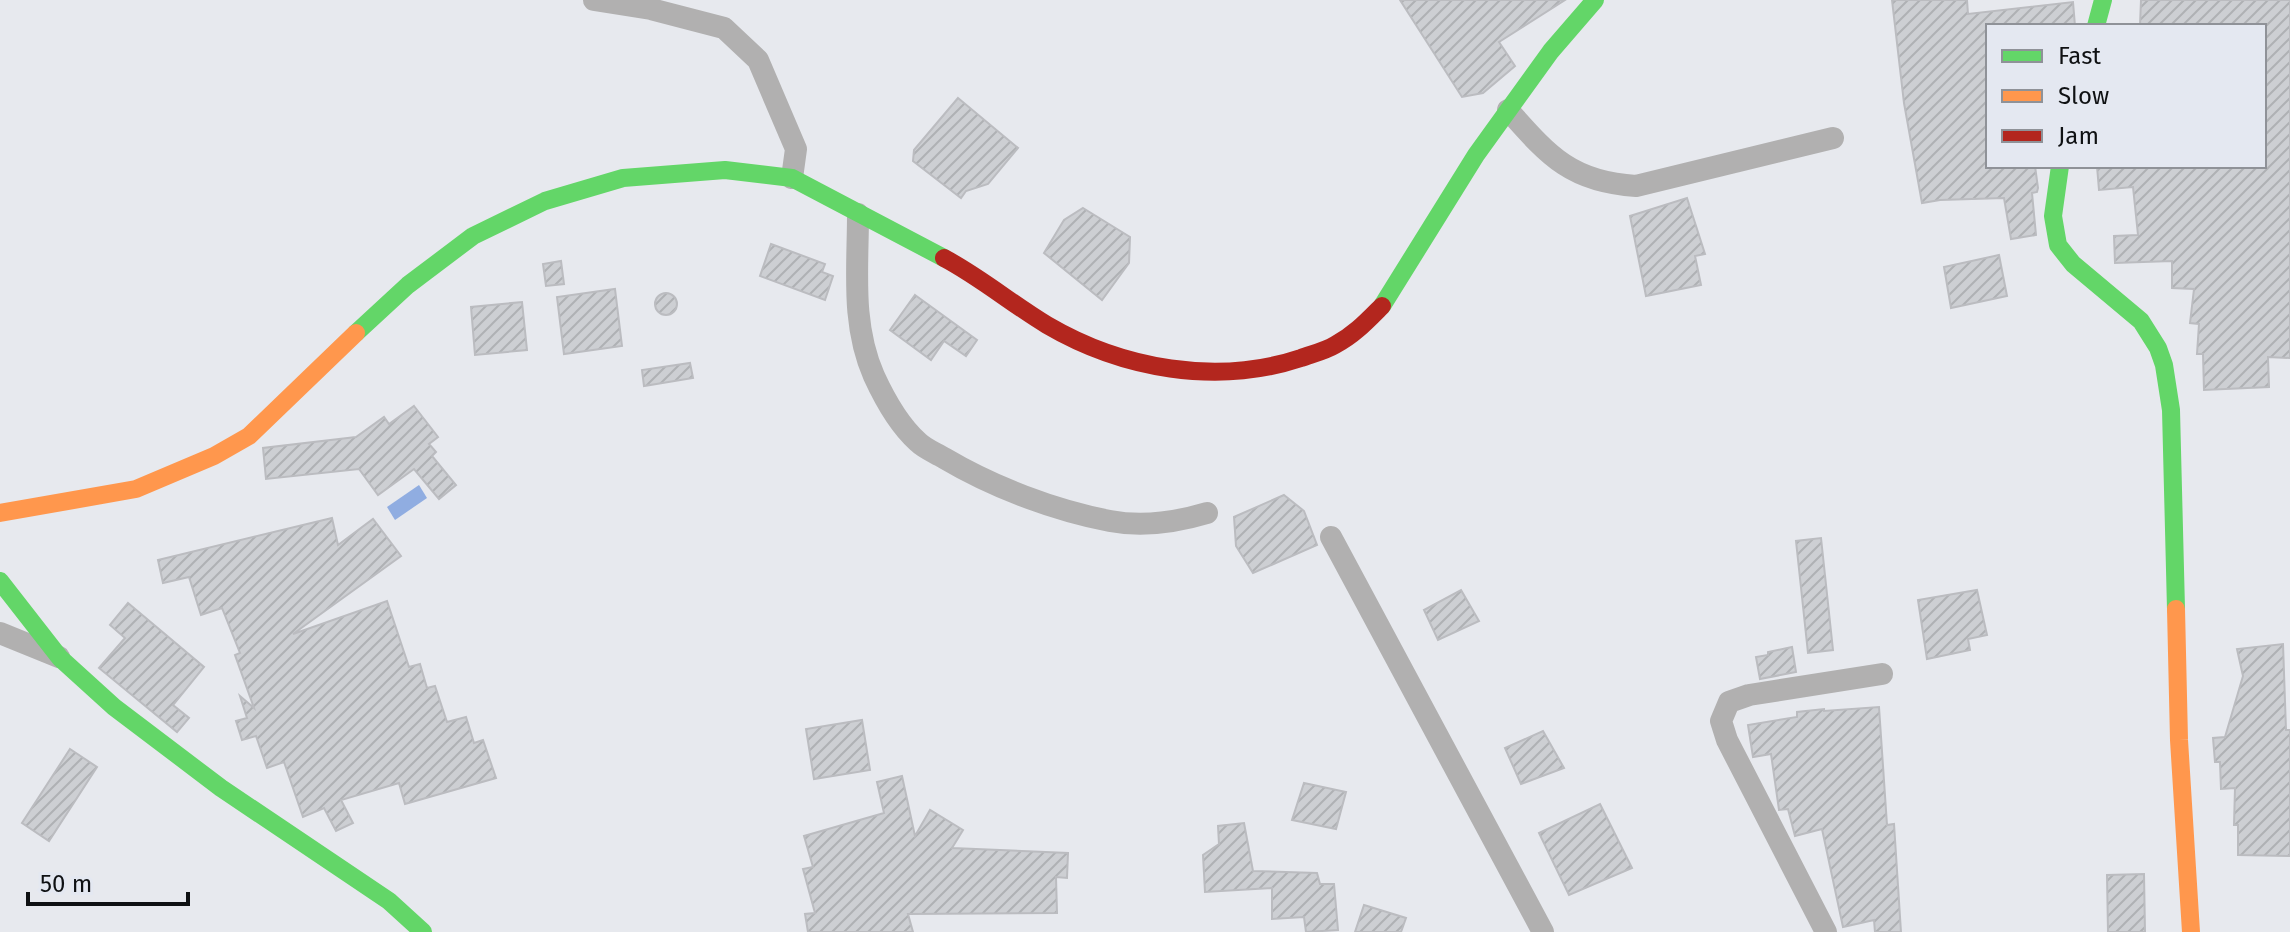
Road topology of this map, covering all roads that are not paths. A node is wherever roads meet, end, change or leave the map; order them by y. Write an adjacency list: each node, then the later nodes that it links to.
1 (594, 0): 8 (street)
2 (1595, 0): 5 (street)
3 (2103, 0): 4 (street)
4 (2097, 24)
5 (1508, 110): 6 (street); 9 (street)
6 (1833, 138)
7 (2060, 168): 20 (street)
8 (792, 178): 9 (street); 10 (street)
9 (858, 214): 11 (street)
10 (0, 513)
11 (1207, 513)
12 (1331, 537): 18 (street)
13 (0, 581): 15 (street)
14 (0, 633): 15 (street)
15 (60, 658): 17 (street)
16 (1882, 674): 19 (street)
17 (423, 932)
18 (1543, 932)
19 (1826, 932)
20 (2191, 932)

